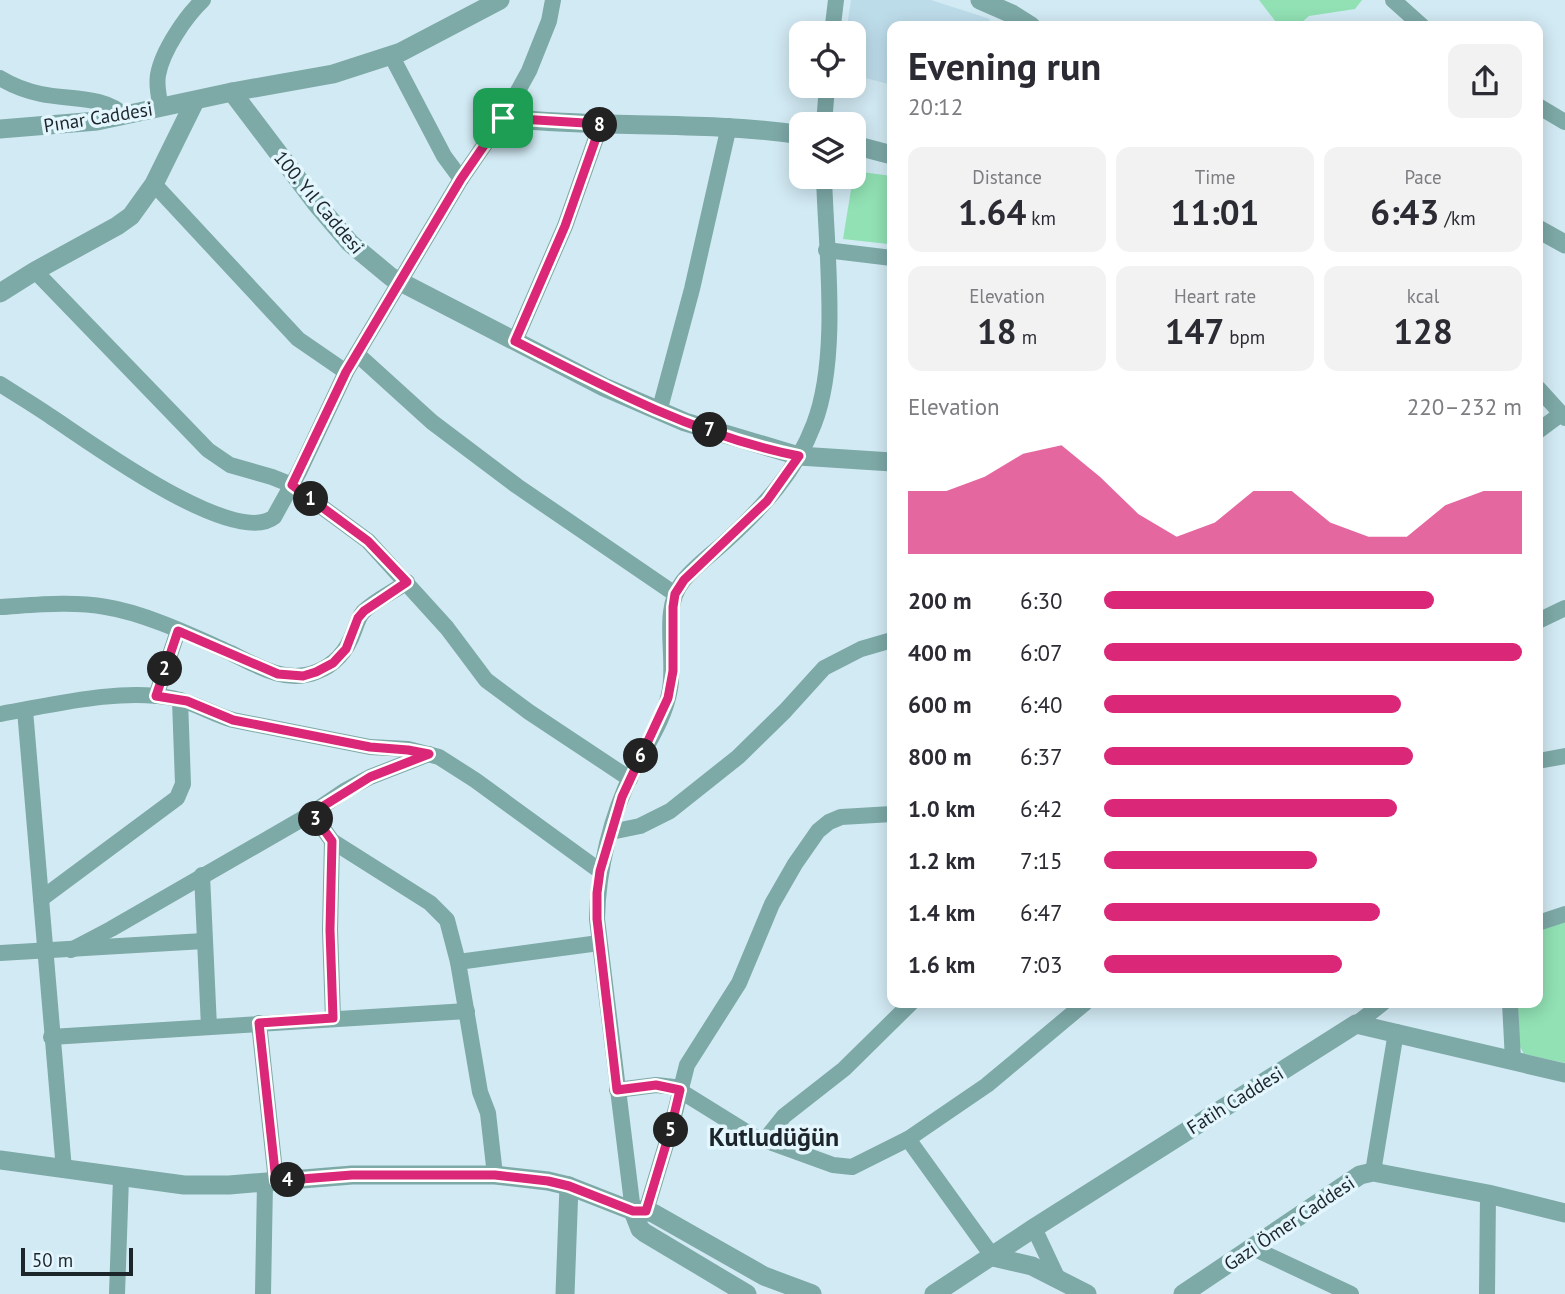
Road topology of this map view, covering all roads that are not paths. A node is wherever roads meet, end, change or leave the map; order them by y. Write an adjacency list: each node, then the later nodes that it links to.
1 (203, 0): 14 (street)
2 (500, 0): 10 (street, Pınar Caddesi)
3 (554, 0): 17 (street)
4 (836, 0): 7 (street)
5 (1393, 0): 9 (street)
6 (993, 3): 8 (street)
7 (833, 21)
8 (1023, 21)
9 (1416, 21)
10 (391, 55): 12 (street, Pınar Caddesi); 25 (street)
11 (0, 78): 16 (street)
12 (232, 92): 13 (street, Pınar Caddesi); 33 (street, 100. Yıl Caddesi)
13 (195, 101): 14 (street, Pınar Caddesi); 26 (street)
14 (161, 107): 16 (street, Pınar Caddesi)
15 (1543, 109): 18 (street)
16 (125, 116): 21 (street, Pınar Caddesi)
17 (503, 118): 19 (street); 25 (street)
18 (1565, 122)
19 (601, 124): 20 (street); 35 (street)
20 (729, 127): 22 (street); 40 (street)
21 (0, 129)
22 (789, 133)
23 (866, 148): 24 (street)
24 (887, 154)
25 (461, 179): 33 (street)
26 (154, 184): 32 (street); 37 (street)
27 (824, 189): 30 (street)
28 (1543, 232): 29 (street)
29 (1565, 244)
30 (826, 250): 31 (street); 43 (street)
31 (887, 257)
32 (35, 271): 34 (street); 45 (street)
33 (400, 282): 35 (street, 100. Yıl Caddesi); 36 (street)
34 (0, 293)
35 (515, 341): 40 (street, 100. Yıl Caddesi)
36 (357, 354): 37 (street); 47 (street)
37 (346, 372): 45 (street)
38 (0, 384): 45 (street)
39 (1543, 394): 41 (street)
40 (659, 412): 43 (street, 100. Yıl Caddesi)
41 (1563, 416): 42 (street)
42 (1543, 428)
43 (799, 456): 44 (street, 100. Yıl Caddesi); 47 (street)
44 (887, 462)
45 (292, 485): 46 (street)
46 (407, 582): 51 (street); 60 (street)
47 (675, 594): 60 (street)
48 (0, 607): 51 (street)
49 (1565, 608): 50 (street)
50 (1543, 619)
51 (178, 631): 53 (street)
52 (887, 641): 63 (street)
53 (156, 696): 54 (street); 55 (street)
54 (180, 700): 57 (street); 67 (street)
55 (25, 710): 56 (street); 67 (street)
56 (0, 714)
57 (429, 754): 61 (street); 65 (street)
58 (1565, 756): 59 (street)
59 (1543, 760)
60 (630, 779): 63 (street)
61 (312, 813): 64 (street); 66 (street)
62 (887, 814): 90 (street)
63 (611, 832): 65 (street)
64 (332, 841): 75 (street); 81 (street)
65 (600, 871): 71 (street)
66 (202, 875): 70 (street); 72 (street)
67 (41, 899): 73 (street)
68 (1565, 914): 69 (street)
69 (1543, 921)
70 (204, 941): 72 (street); 84 (street)
71 (599, 943): 75 (street); 89 (street)
72 (71, 950): 73 (street)
73 (45, 952): 74 (street); 86 (street)
74 (0, 954)
75 (458, 962): 80 (street)
76 (906, 1008): 92 (street)
77 (1079, 1008): 91 (street)
78 (1377, 1008): 83 (street)
79 (1510, 1008): 87 (street)
80 (467, 1011): 81 (street); 96 (street)
81 (333, 1018): 82 (street)
82 (259, 1023): 84 (street); 98 (street)
83 (1356, 1024): 85 (street); 103 (street, Fatih Caddesi)
84 (209, 1027): 86 (street)
85 (1396, 1031): 87 (street); 95 (street)
86 (51, 1037): 94 (street)
87 (1513, 1060): 88 (street)
88 (1565, 1073)
89 (617, 1090): 90 (street); 101 (street)
90 (680, 1090): 92 (street); 101 (street)
91 (908, 1139): 92 (street); 105 (street)
92 (764, 1141)
93 (0, 1160): 94 (street)
94 (64, 1170): 97 (street)
95 (1373, 1172): 100 (street, Gazi Ömer Caddesi); 104 (street, Gazi Ömer Caddesi)
96 (495, 1175): 98 (street); 99 (street)
97 (121, 1178): 98 (street); 107 (street)
98 (270, 1182): 108 (street)
99 (569, 1186): 101 (street); 109 (street)
100 (1488, 1194): 102 (street, Gazi Ömer Caddesi); 116 (street)
101 (639, 1211): 110 (street); 111 (street)
102 (1565, 1213)
103 (1034, 1228): 105 (street, Fatih Caddesi); 106 (street)
104 (1253, 1248): 114 (street, Gazi Ömer Caddesi); 115 (street)
105 (993, 1257): 106 (street); 112 (street, Fatih Caddesi)
106 (1058, 1277): 113 (street)
107 (117, 1294)
108 (262, 1294)
109 (565, 1294)
110 (747, 1294)
111 (812, 1294)
112 (934, 1294)
113 (1087, 1294)
114 (1183, 1294)
115 (1350, 1294)
116 (1487, 1294)

